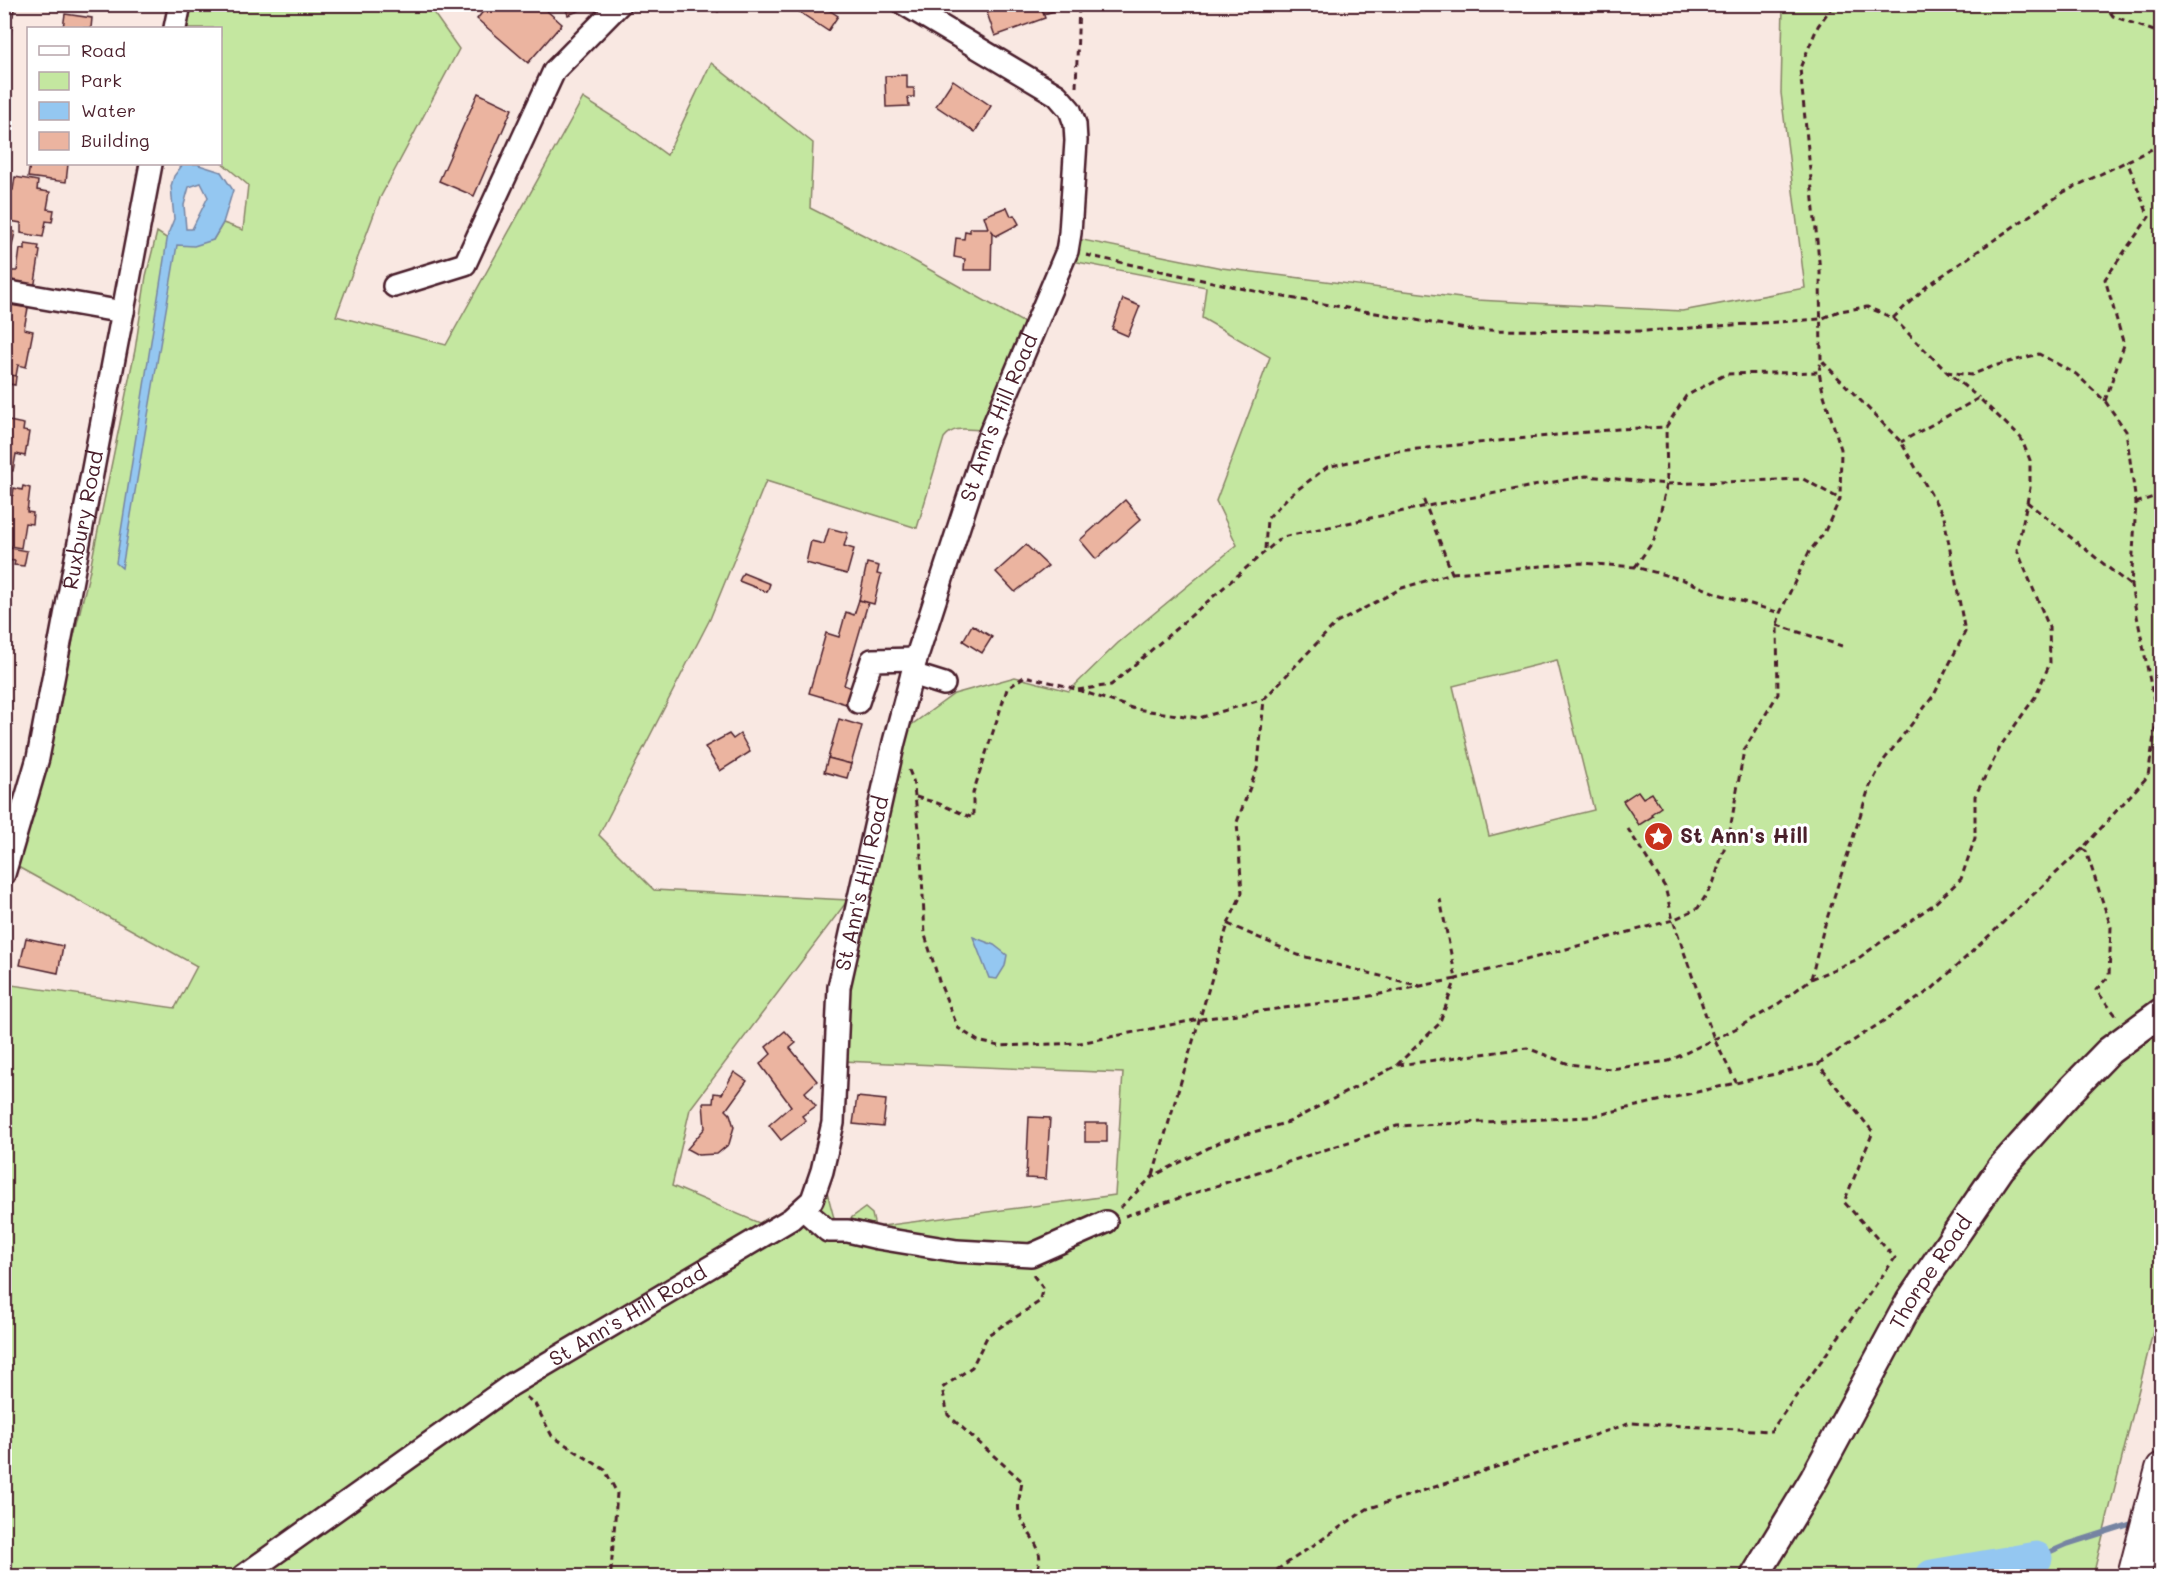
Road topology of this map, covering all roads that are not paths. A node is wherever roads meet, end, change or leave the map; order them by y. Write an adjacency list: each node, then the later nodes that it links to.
1 (180, 4): 4 (street)
2 (620, 4): 6 (street)
3 (904, 4): 9 (street, St Ann's Hill Road)
4 (176, 27)
5 (151, 165): 8 (street, Ruxbury Road)
6 (394, 286)
7 (4, 291): 8 (street)
8 (123, 312): 12 (street, Ruxbury Road)
9 (914, 667): 10 (street); 11 (street); 14 (street, St Ann's Hill Road)
10 (944, 684)
11 (858, 702)
12 (4, 874)
13 (2162, 1012): 18 (main road, Thorpe Road)
14 (803, 1209): 15 (street); 17 (street, St Ann's Hill Road)
15 (1106, 1222)
16 (2162, 1469): 19 (highway)
17 (243, 1576)
18 (1755, 1576)
19 (2134, 1576)

